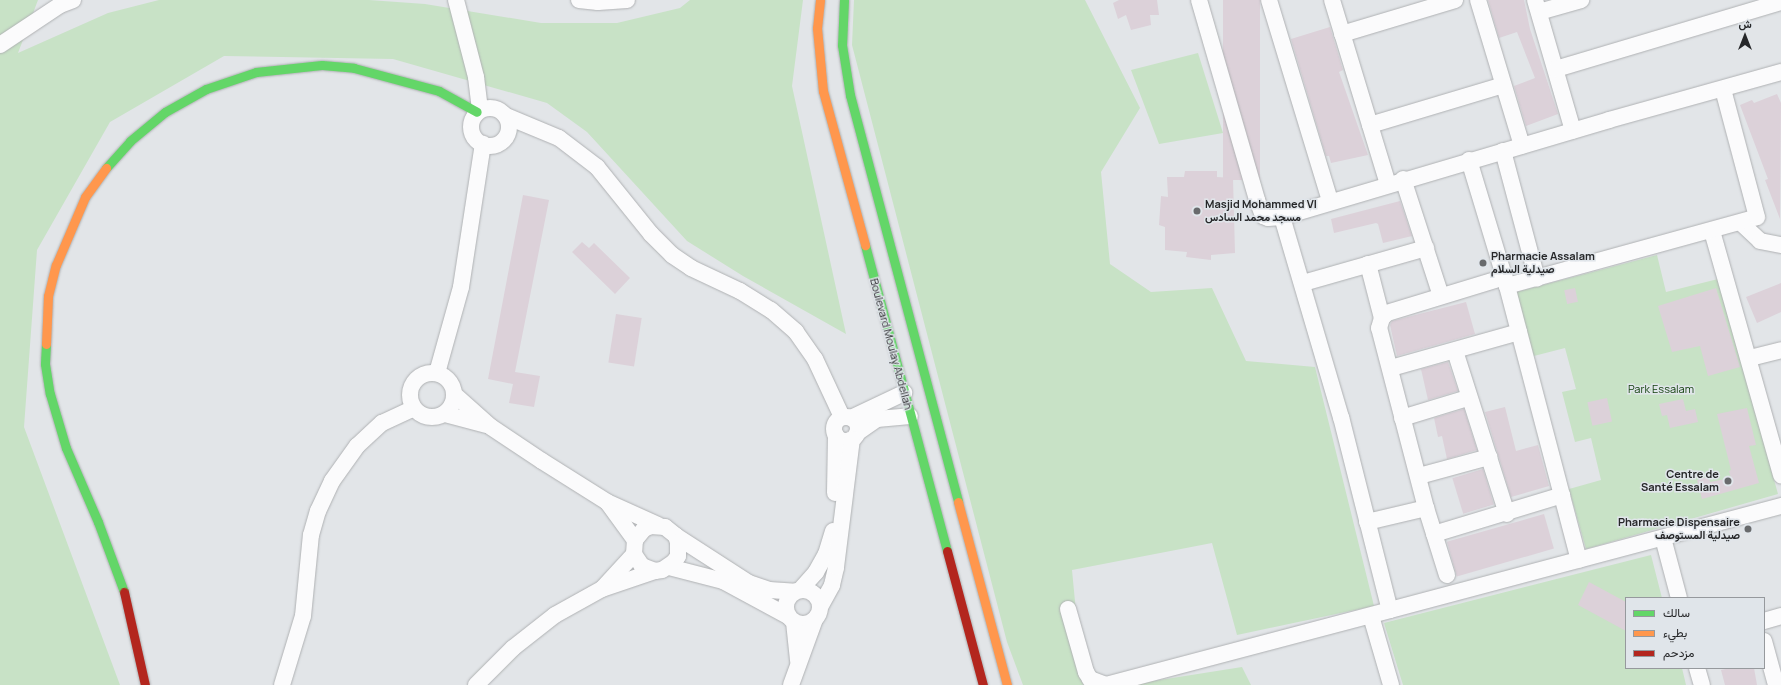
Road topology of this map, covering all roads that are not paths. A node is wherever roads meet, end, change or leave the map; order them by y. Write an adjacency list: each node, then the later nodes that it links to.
1 (456, 0): 19 (street)
2 (579, 0): 3 (street)
3 (626, 0)
4 (820, 0): 52 (main road, Boulevard Moulay Abdellah)
5 (844, 0): 98 (main road)
6 (1199, 0): 35 (street)
7 (1269, 0): 34 (street)
8 (1332, 0): 15 (street)
9 (1455, 0): 15 (street)
10 (1478, 0): 20 (street)
11 (1581, 0): 14 (street)
12 (63, 2): 16 (street)
13 (1781, 2): 17 (street)
14 (1537, 6): 17 (street)
15 (1342, 34): 25 (street)
16 (0, 45)
17 (1556, 69): 26 (street)
18 (1781, 72): 21 (street)
19 (476, 77): 23 (street); 24 (street)
20 (1503, 85): 25 (street); 30 (street)
21 (1723, 89): 26 (street); 36 (street)
22 (438, 91): 24 (street); 93 (main road)
23 (501, 113): 24 (street); 27 (street); 28 (street)
24 (476, 116): 29 (street)
25 (1370, 125): 33 (street)
26 (1573, 131): 30 (street)
27 (507, 133): 28 (street); 29 (street)
28 (559, 138): 58 (street)
29 (483, 144): 51 (street)
30 (1522, 146): 31 (street)
31 (1503, 151): 32 (street); 41 (street)
32 (1470, 160): 33 (street); 43 (street)
33 (1395, 182): 34 (street); 39 (street)
34 (1330, 201): 35 (street)
35 (1282, 217): 42 (street)
36 (1741, 223): 37 (street); 38 (street)
37 (1712, 231): 41 (street); 49 (street)
38 (1781, 245)
39 (1426, 248): 40 (street); 44 (street)
40 (1368, 264): 42 (street); 45 (street)
41 (1537, 279): 43 (street)
42 (1303, 282): 71 (street)
43 (1506, 282): 44 (street); 46 (street)
44 (1441, 296): 45 (street)
45 (1382, 318): 50 (street)
46 (1519, 332): 48 (street); 66 (street)
47 (1781, 350): 49 (street)
48 (1455, 351): 50 (street); 54 (street)
49 (1750, 358): 64 (street)
50 (1390, 368): 59 (street)
51 (437, 373): 53 (street); 55 (street)
52 (904, 393): 57 (main road, Boulevard Moulay Abdellah); 58 (street)
53 (455, 395): 56 (street); 60 (street)
54 (1468, 398): 59 (street); 63 (street)
55 (414, 408): 56 (street); 94 (street)
56 (445, 414): 60 (street)
57 (910, 416): 62 (street); 97 (main road, Boulevard Moulay Abdellah)
58 (847, 418): 61 (street); 62 (street)
59 (1402, 418): 65 (street)
60 (491, 427): 67 (street)
61 (836, 435): 62 (street); 81 (street)
62 (855, 436): 85 (street)
63 (1489, 457): 65 (street); 70 (street)
64 (1781, 475)
65 (1419, 476): 69 (street)
66 (1562, 495): 70 (street); 77 (street)
67 (607, 502): 72 (street); 76 (street)
68 (1781, 506): 75 (street)
69 (1426, 508): 71 (street); 73 (street)
70 (1507, 514): 73 (street)
71 (1367, 522): 84 (street)
72 (658, 525): 74 (street); 76 (street)
73 (1434, 534): 79 (street)
74 (676, 536): 78 (street); 81 (street)
75 (1663, 538): 77 (street); 82 (street)
76 (635, 547): 78 (street); 80 (street)
77 (1579, 560): 84 (street)
78 (662, 569): 80 (street); 88 (street)
79 (1447, 575)
80 (602, 589): 95 (street)
81 (797, 591): 85 (street); 88 (street)
82 (1679, 597)
83 (1068, 609): 86 (street)
84 (1390, 610): 86 (street)
85 (818, 613): 88 (street); 91 (street)
86 (1371, 616): 99 (street)
87 (1781, 616): 89 (street)
88 (791, 619): 91 (street)
89 (1765, 621)
90 (1765, 645): 101 (street)
91 (798, 667): 96 (street)
92 (1697, 669): 100 (street)
93 (145, 685)
94 (282, 685)
95 (476, 685)
96 (791, 685)
97 (983, 685)
98 (1007, 685)
99 (1391, 685)
100 (1702, 685)
101 (1776, 685)

